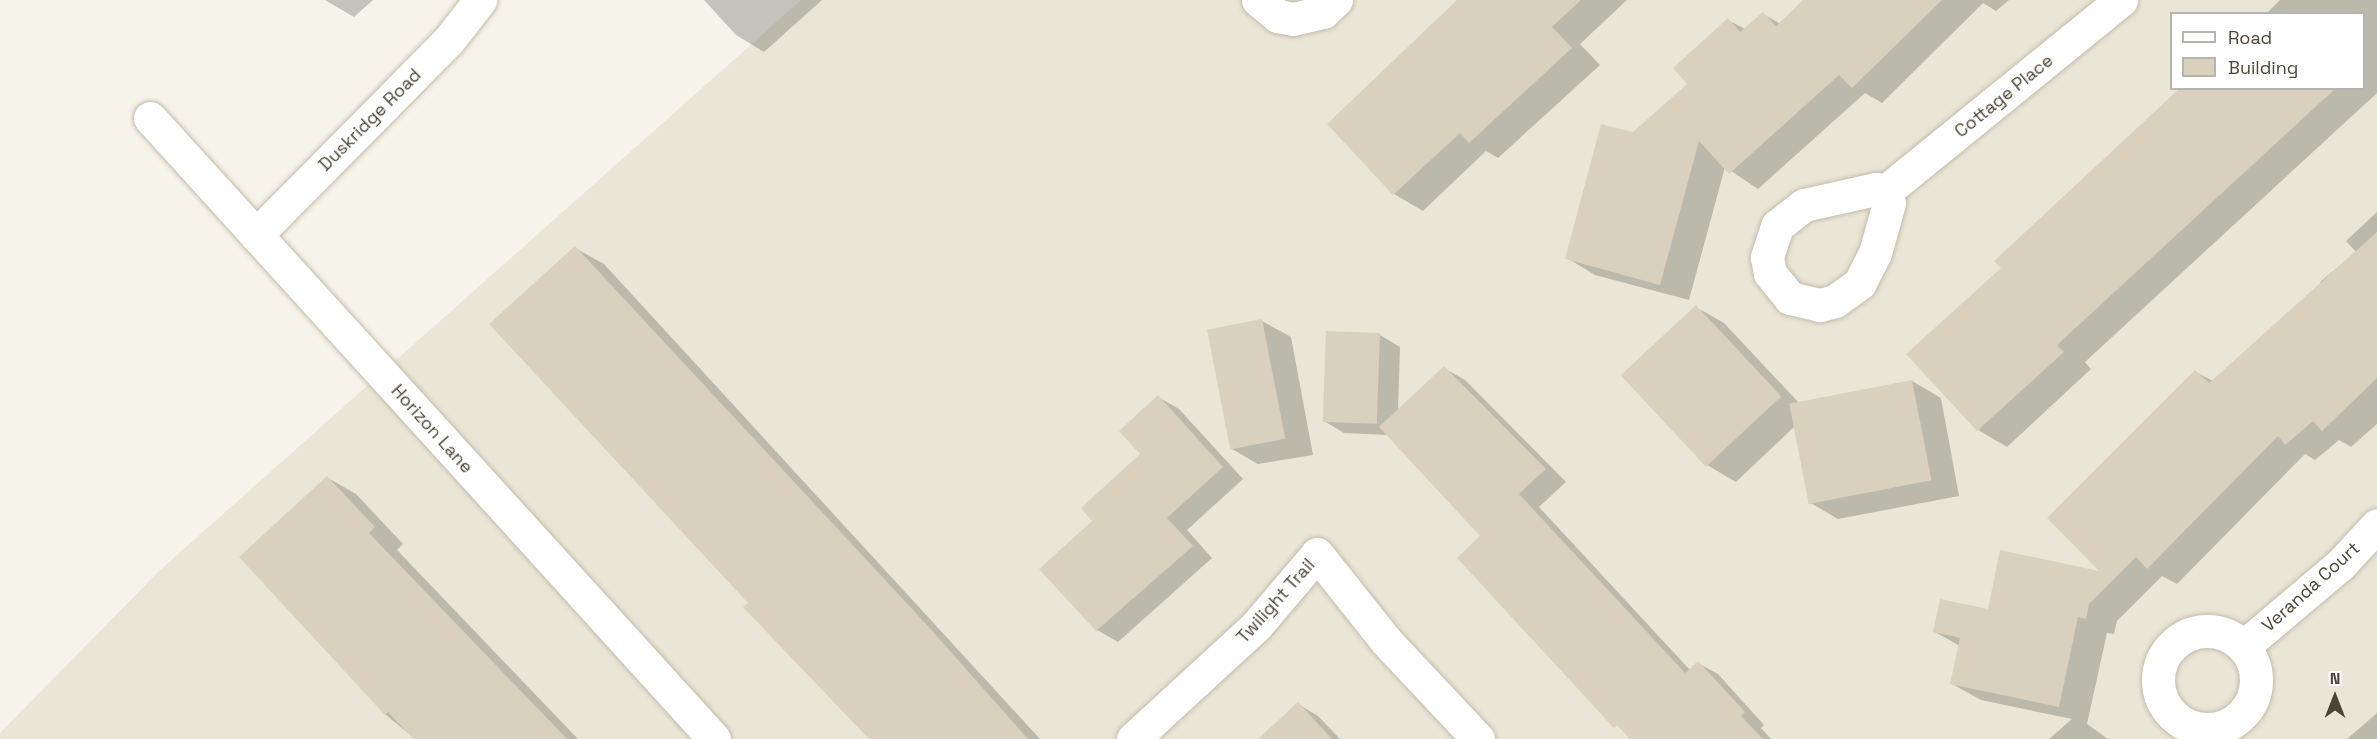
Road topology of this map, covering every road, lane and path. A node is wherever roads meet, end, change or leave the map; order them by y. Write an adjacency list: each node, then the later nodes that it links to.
1 (480, 0): 7 (street, Duskridge Road)
2 (1258, 0): 3 (street)
3 (1336, 0)
4 (2121, 0): 6 (street, Cottage Place)
5 (150, 118): 7 (street, Horizon Lane)
6 (1886, 191)
7 (256, 235): 10 (street, Horizon Lane)
8 (2377, 525): 9 (street, Veranda Court)
9 (2244, 646)
10 (714, 739)
11 (1133, 739): 12 (street, Twilight Trail)
12 (1478, 739)

